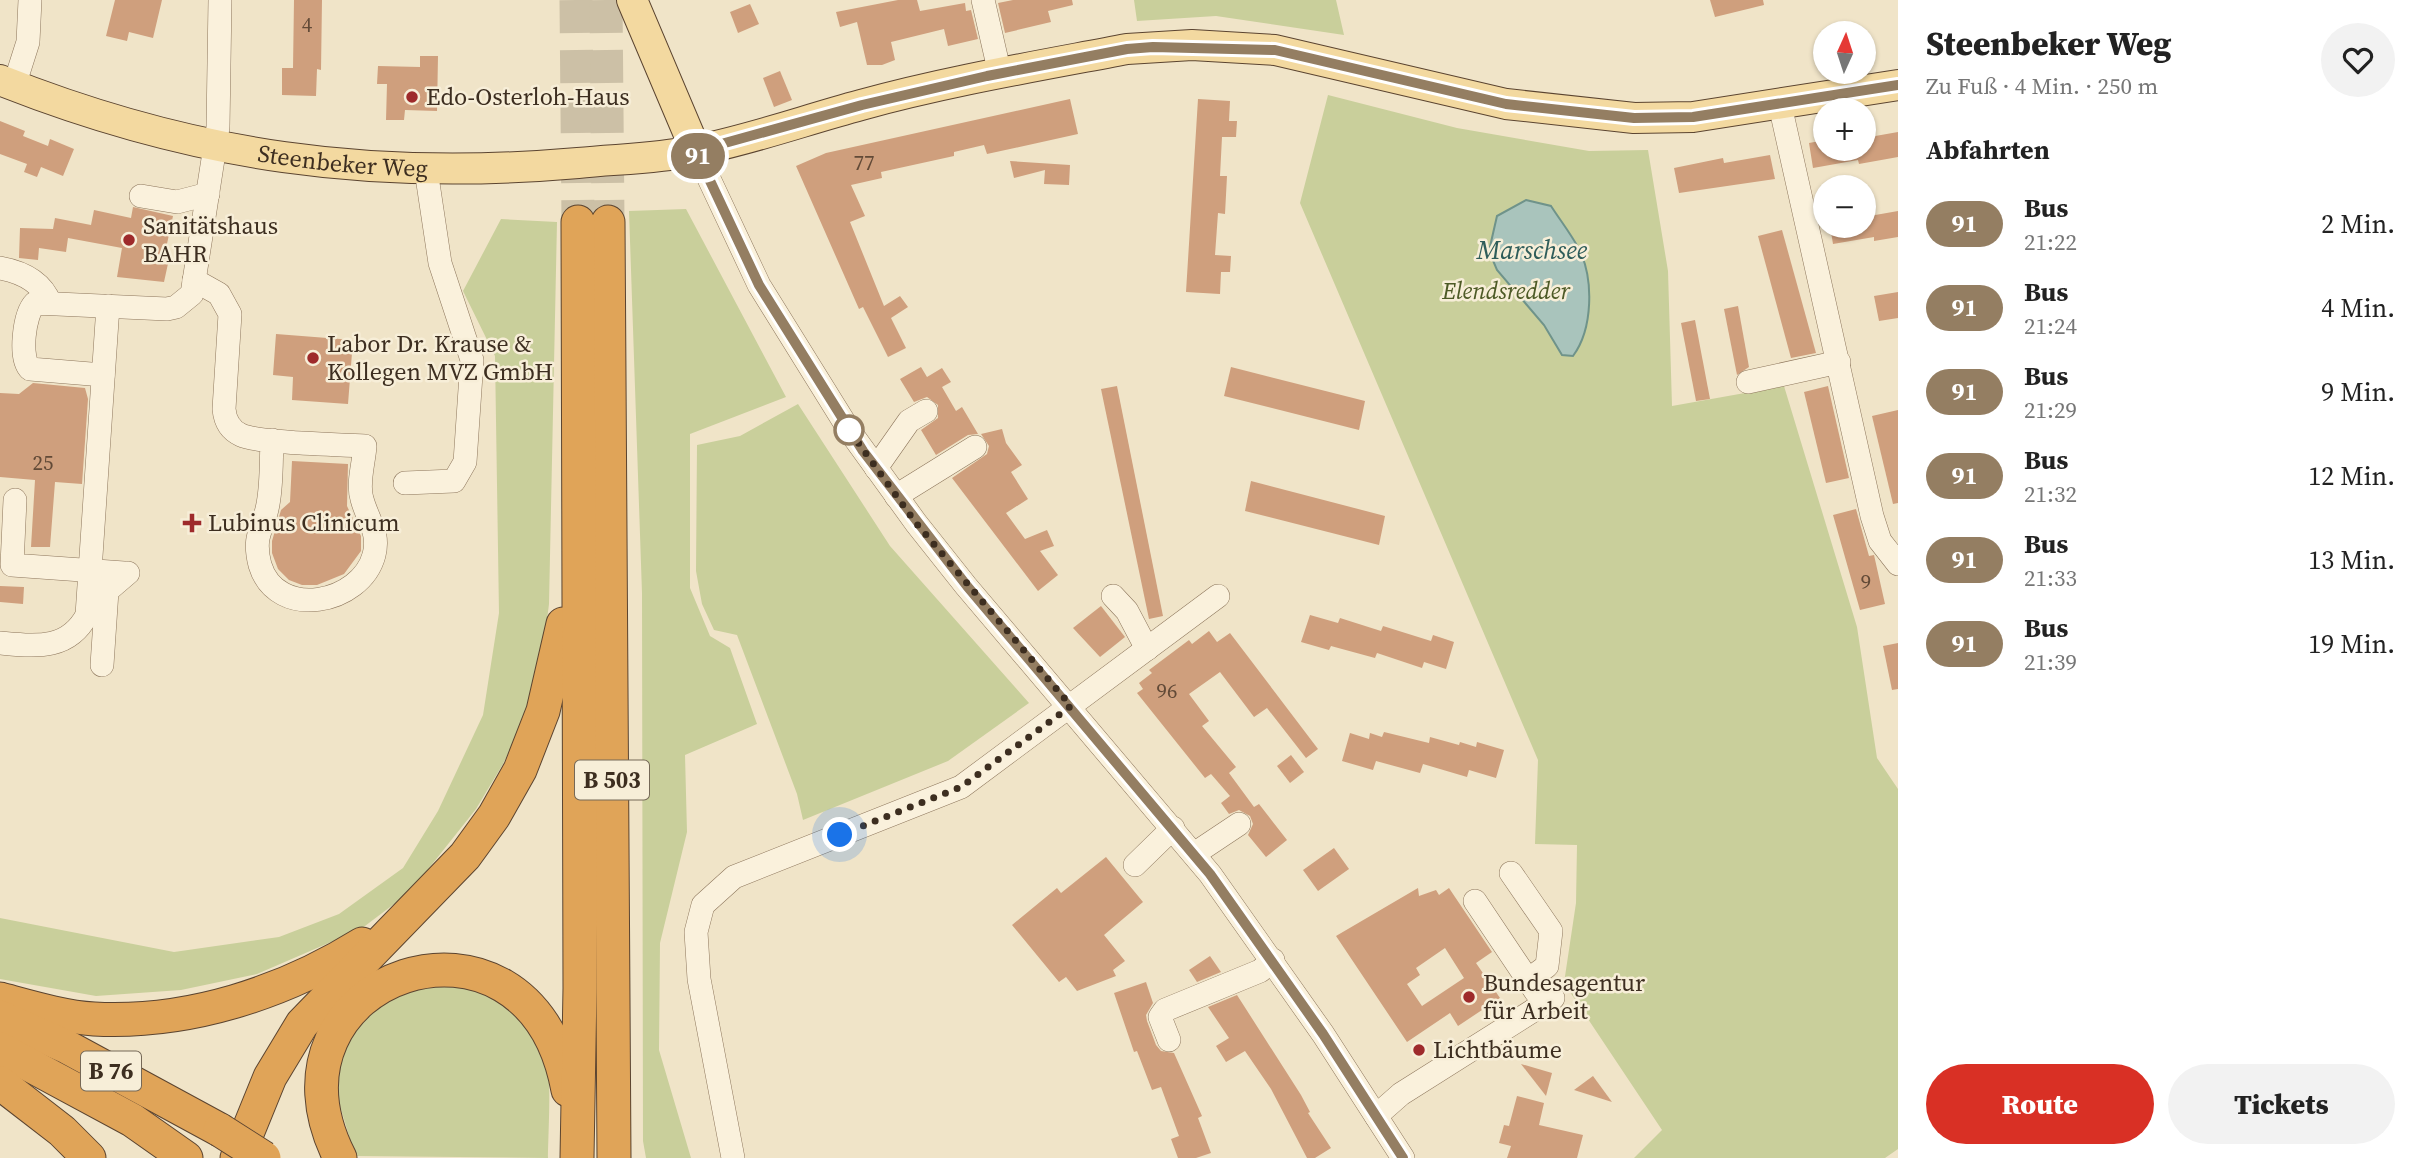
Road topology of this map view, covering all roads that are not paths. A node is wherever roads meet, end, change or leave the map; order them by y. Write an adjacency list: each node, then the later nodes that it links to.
1 (30, 0): 6 (street)
2 (220, 0): 9 (street)
3 (632, 0): 10 (main road)
4 (983, 0): 5 (street)
5 (1000, 74): 8 (main road); 10 (main road)
6 (7, 83): 9 (main road, Steenbeker Weg)
7 (1898, 85): 8 (main road)
8 (1780, 105): 18 (street)
9 (215, 146): 11 (main road, Steenbeker Weg); 12 (street)
10 (696, 151): 11 (main road, Steenbeker Weg); 24 (street)
11 (426, 170): 25 (street)
12 (208, 194): 13 (street); 15 (street)
13 (141, 196)
14 (0, 268): 16 (street)
15 (194, 280): 17 (street); 22 (street)
16 (51, 303): 17 (street); 19 (street)
17 (108, 306): 19 (street)
18 (1839, 362): 20 (street); 28 (street)
19 (103, 375): 30 (street)
20 (1748, 382)
21 (926, 411): 24 (street)
22 (272, 440): 22 (street)
23 (975, 447): 26 (street)
24 (876, 468): 26 (street)
25 (405, 483)
26 (896, 496): 36 (street)
27 (15, 500): 30 (street)
28 (1898, 564)
29 (577, 565): 43 (highway); 46 (highway, B 503); 53 (highway, B 503)
30 (91, 570): 33 (street); 35 (street)
31 (1113, 596): 34 (street)
32 (1218, 596): 34 (street)
33 (0, 643)
34 (1147, 649): 36 (street)
35 (102, 666)
36 (1071, 706): 38 (street); 61 (street)
37 (1239, 824): 39 (street)
38 (1173, 828): 39 (street); 40 (street)
39 (1194, 854): 44 (street)
40 (1135, 865)
41 (1511, 873): 45 (street)
42 (1475, 901): 45 (street)
43 (400, 920): 47 (highway); 56 (highway)
44 (1273, 960): 49 (street); 52 (street)
45 (1528, 980): 52 (street)
46 (615, 992): 59 (highway, B 503); 60 (highway)
47 (0, 999)
48 (0, 1017): 57 (highway, B 76, bridge)
49 (1169, 1040)
50 (0, 1049): 55 (highway, B 76)
51 (0, 1083): 54 (highway)
52 (1376, 1116): 62 (street)
53 (576, 1147): 58 (highway)
54 (89, 1158)
55 (186, 1158)
56 (237, 1158)
57 (264, 1158)
58 (340, 1158)
59 (614, 1158)
60 (631, 1158)
61 (733, 1158)
62 (1403, 1158)

